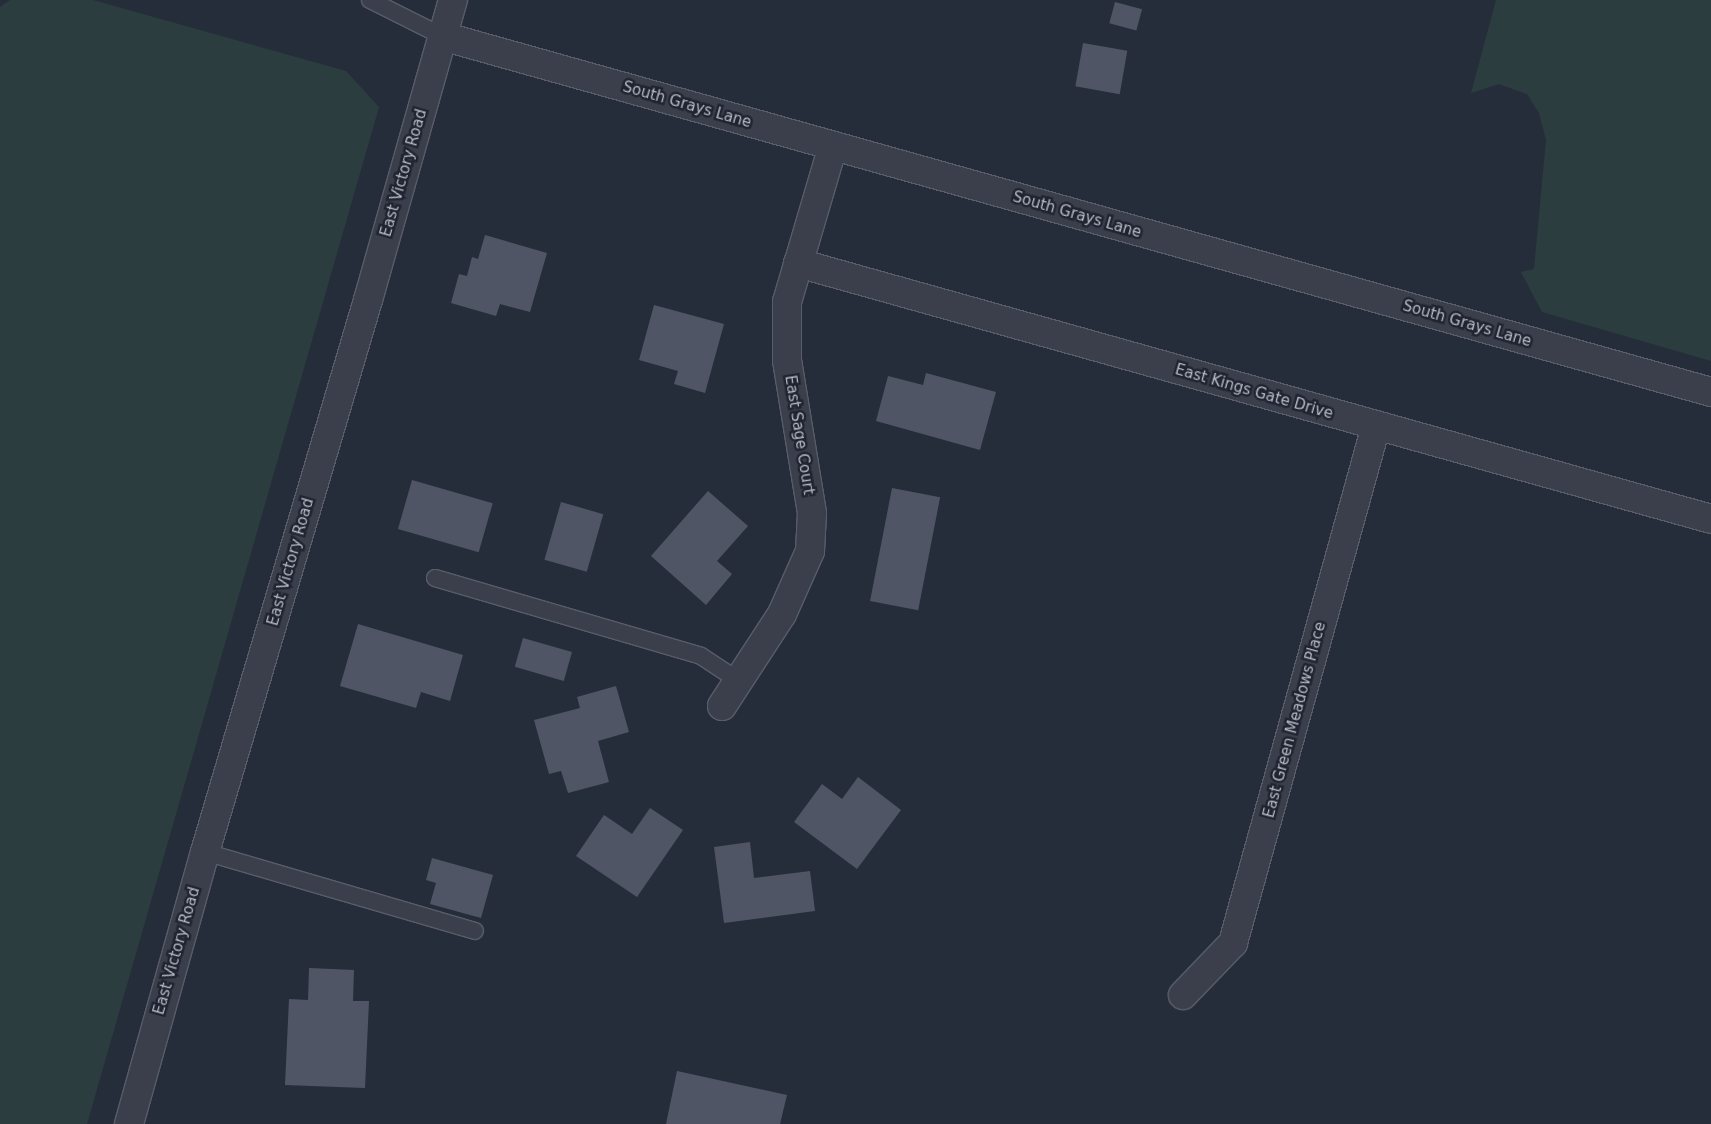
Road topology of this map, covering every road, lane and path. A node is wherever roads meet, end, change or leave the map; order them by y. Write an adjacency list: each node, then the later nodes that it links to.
1 (370, 0): 3 (lane)
2 (453, 0): 3 (street, East Victory Road)
3 (442, 36): 4 (street, South Grays Lane); 12 (street, East Victory Road)
4 (833, 146): 5 (street, East Sage Court); 6 (street, South Grays Lane)
5 (798, 263): 7 (street, East Kings Gate Drive); 10 (street, East Sage Court)
6 (1711, 392)
7 (1376, 426): 8 (street, East Kings Gate Drive); 14 (street, East Green Meadows Place)
8 (1711, 519)
9 (435, 578): 10 (lane)
10 (739, 681): 11 (street, East Sage Court)
11 (722, 706)
12 (205, 852): 13 (lane); 15 (street, East Victory Road)
13 (475, 930)
14 (1183, 995)
15 (128, 1124)

